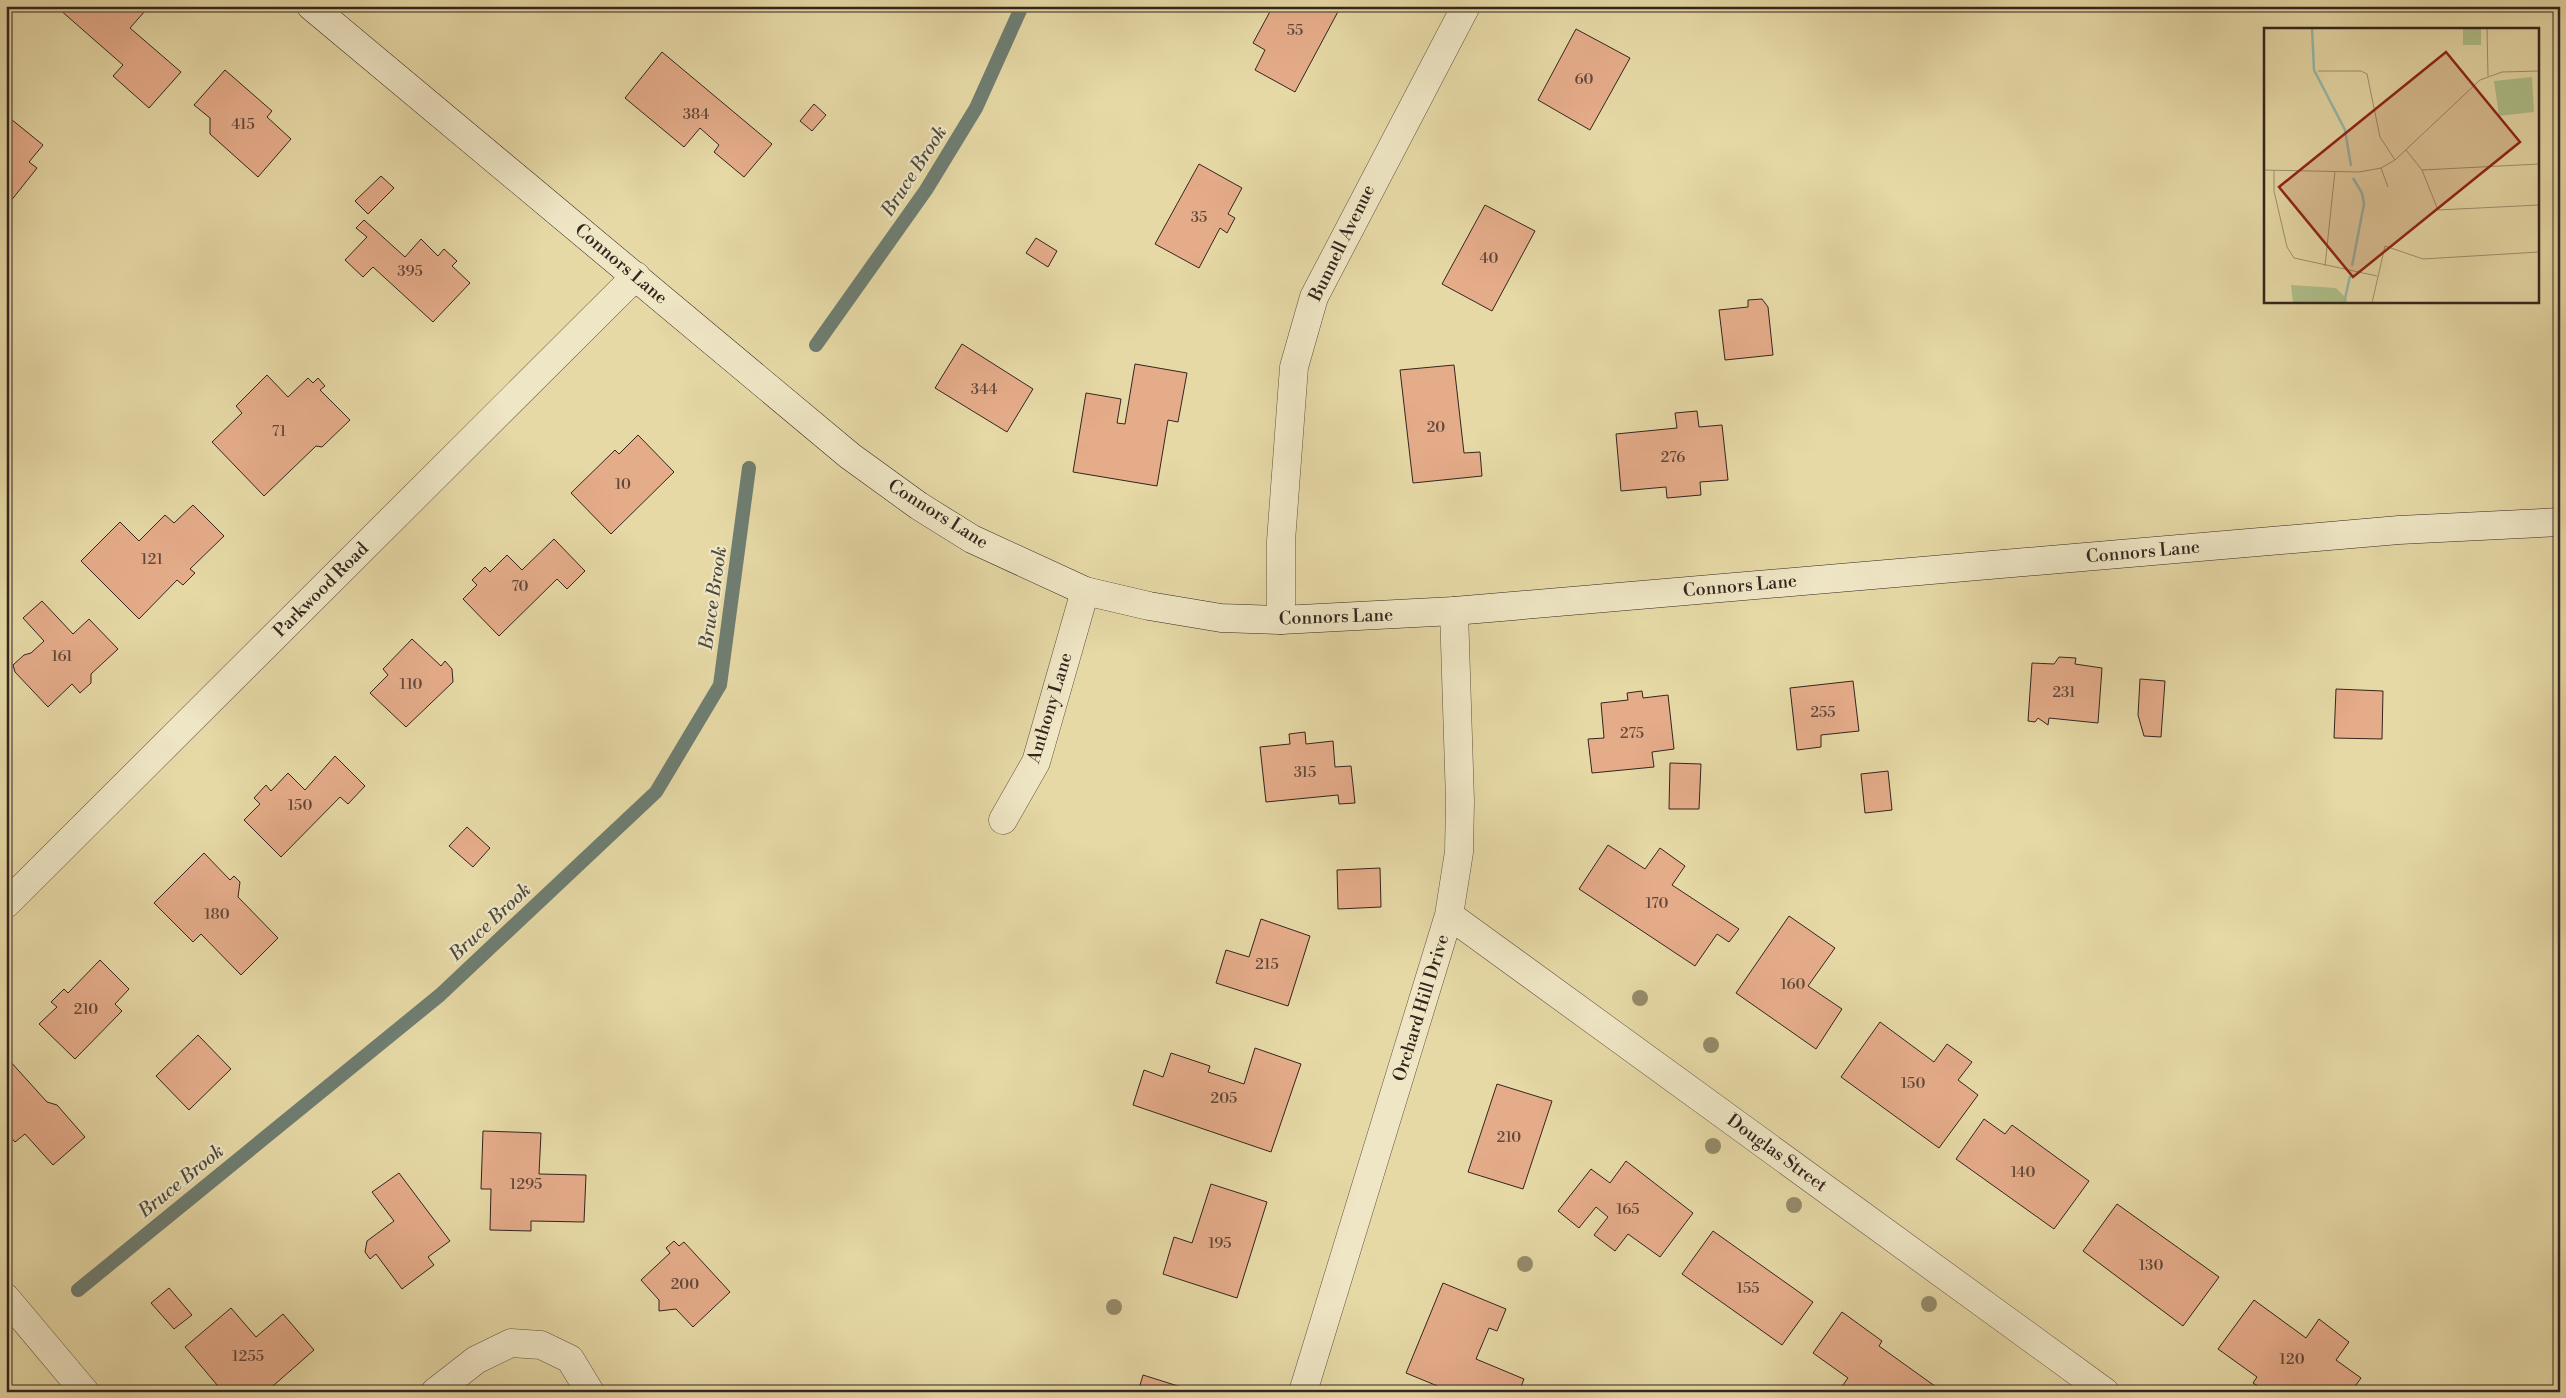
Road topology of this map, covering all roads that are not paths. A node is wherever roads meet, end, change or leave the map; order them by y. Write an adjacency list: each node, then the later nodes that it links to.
1 (311, 6): 3 (street, Connors Lane)
2 (1466, 6): 7 (street, Bunnell Avenue)
3 (636, 276): 5 (street, Connors Lane); 9 (street, Parkwood Road)
4 (2560, 522): 6 (street, Connors Lane)
5 (1085, 591): 7 (street, Connors Lane); 8 (street, Anthony Lane)
6 (1454, 611): 7 (street, Connors Lane); 10 (street, Orchard Hill Drive)
7 (1281, 620)
8 (1003, 820)
9 (6, 904)
10 (1449, 915): 15 (street, Orchard Hill Drive); 16 (street, Douglas Street)
11 (8, 1300): 13 (street)
12 (588, 1387): 14 (street)
13 (85, 1392)
14 (435, 1392)
15 (1303, 1392)
16 (2105, 1392)

